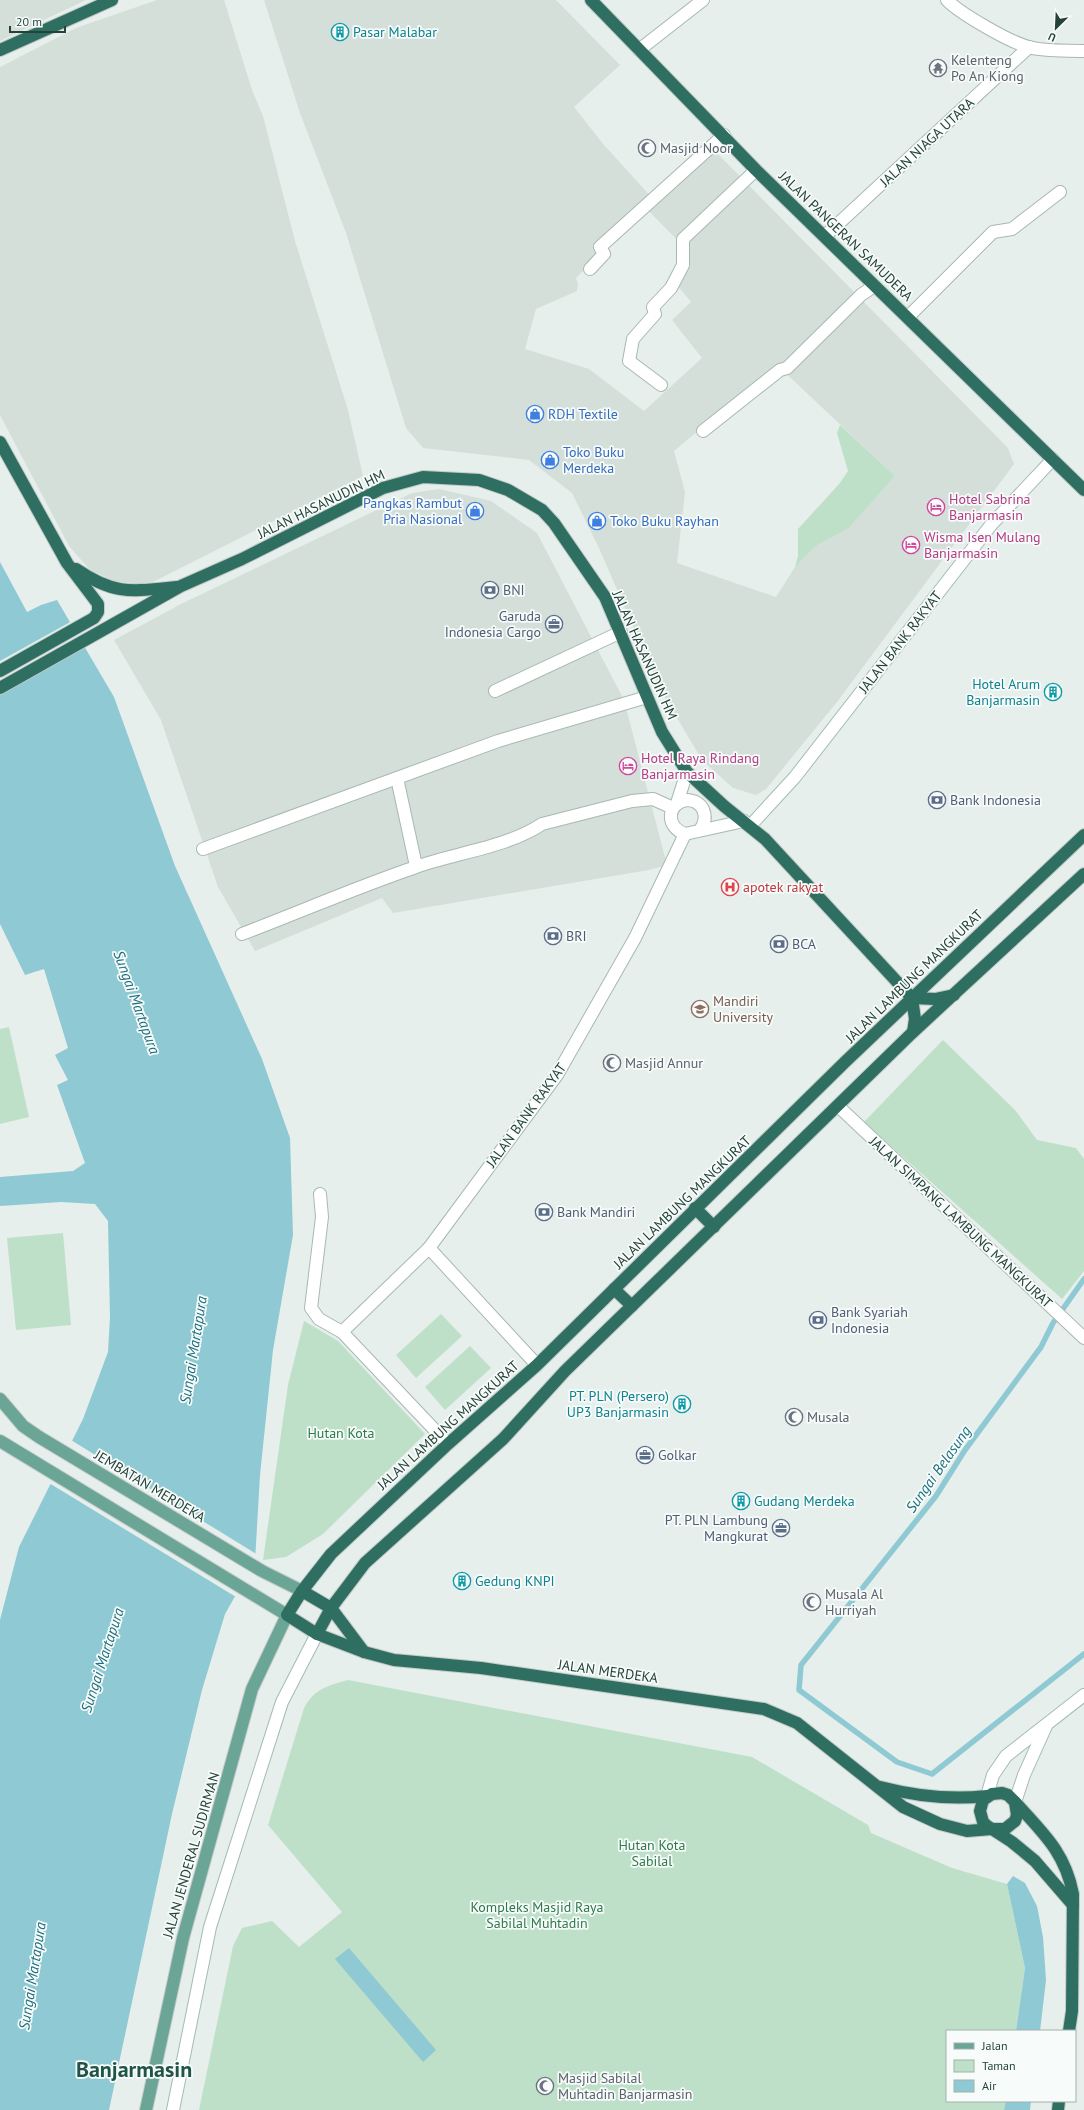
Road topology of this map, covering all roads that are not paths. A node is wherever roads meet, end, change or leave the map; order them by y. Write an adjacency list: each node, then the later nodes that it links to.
1 (112, 0): 6 (highway)
2 (591, 0): 7 (highway, JALAN PANGERAN SAMUDERA)
3 (703, 0): 7 (street)
4 (947, 0): 5 (street)
5 (1029, 47): 8 (street); 12 (street, JALAN NIAGA UTARA)
6 (0, 50)
7 (639, 50): 9 (highway, JALAN PANGERAN SAMUDERA)
8 (1084, 51)
9 (724, 135): 10 (highway, JALAN PANGERAN SAMUDERA); 13 (street)
10 (756, 170): 12 (highway, JALAN PANGERAN SAMUDERA); 16 (street)
11 (1060, 192): 15 (street)
12 (825, 236): 14 (highway, JALAN PANGERAN SAMUDERA)
13 (590, 269)
14 (874, 286): 15 (highway, JALAN PANGERAN SAMUDERA); 17 (street)
15 (908, 317): 19 (highway, JALAN PANGERAN SAMUDERA)
16 (661, 385)
17 (703, 431)
18 (0, 442): 21 (highway)
19 (1053, 460): 20 (highway, JALAN PANGERAN SAMUDERA); 31 (street, JALAN BANK RAKYAT)
20 (1084, 490)
21 (67, 563): 22 (highway); 24 (highway)
22 (181, 586): 23 (highway, JALAN HASANUDIN HM); 25 (highway, JALAN HASANUDIN HM)
23 (621, 632): 26 (street); 27 (highway, JALAN HASANUDIN HM)
24 (0, 671)
25 (0, 688)
26 (495, 691)
27 (646, 697): 28 (highway, JALAN HASANUDIN HM); 29 (street)
28 (687, 772): 30 (street); 31 (highway, JALAN HASANUDIN HM)
29 (397, 778): 35 (street); 36 (street)
30 (675, 805): 32 (street); 33 (street); 36 (street)
31 (747, 824): 32 (street); 40 (highway, JALAN HASANUDIN HM)
32 (700, 830): 33 (street)
33 (685, 834): 46 (street, JALAN BANK RAKYAT)
34 (1084, 835): 40 (highway, JALAN LAMBUNG MANGKURAT)
35 (203, 849)
36 (416, 866): 38 (street)
37 (1084, 874): 39 (highway)
38 (242, 934)
39 (955, 995): 40 (highway); 41 (highway)
40 (912, 998): 41 (highway); 44 (highway, JALAN LAMBUNG MANGKURAT)
41 (914, 1032): 42 (highway)
42 (838, 1106): 45 (highway); 50 (street, JALAN SIMPANG LAMBUNG MANGKURAT)
43 (320, 1194): 49 (street)
44 (695, 1208): 45 (highway); 47 (highway, JALAN LAMBUNG MANGKURAT)
45 (714, 1227): 48 (highway)
46 (429, 1248): 49 (street, JALAN BANK RAKYAT); 51 (street)
47 (614, 1288): 48 (highway); 51 (highway, JALAN LAMBUNG MANGKURAT)
48 (632, 1306): 56 (highway)
49 (342, 1332): 53 (street)
50 (1084, 1338)
51 (536, 1365): 53 (highway, JALAN LAMBUNG MANGKURAT)
52 (0, 1399): 55 (main road, JEMBATAN MERDEKA)
53 (448, 1444): 55 (highway, JALAN LAMBUNG MANGKURAT)
54 (4, 1445): 57 (main road)
55 (302, 1591): 56 (highway); 57 (highway, JALAN LAMBUNG MANGKURAT)
56 (331, 1608): 58 (highway); 59 (highway)
57 (287, 1616): 58 (highway, JALAN MERDEKA); 68 (main road, JALAN JENDERAL SUDIRMAN)
58 (317, 1634): 59 (highway, JALAN MERDEKA); 69 (street)
59 (364, 1652): 62 (highway, JALAN MERDEKA)
60 (1084, 1694): 61 (street)
61 (1048, 1724): 63 (street); 64 (street)
62 (875, 1785): 63 (highway); 65 (highway, JALAN MERDEKA)
63 (987, 1796): 64 (highway); 65 (highway)
64 (1015, 1802): 65 (highway); 66 (highway)
65 (992, 1829): 66 (highway)
66 (1073, 1905): 67 (highway)
67 (1069, 2030)
68 (146, 2110)
69 (173, 2110)

